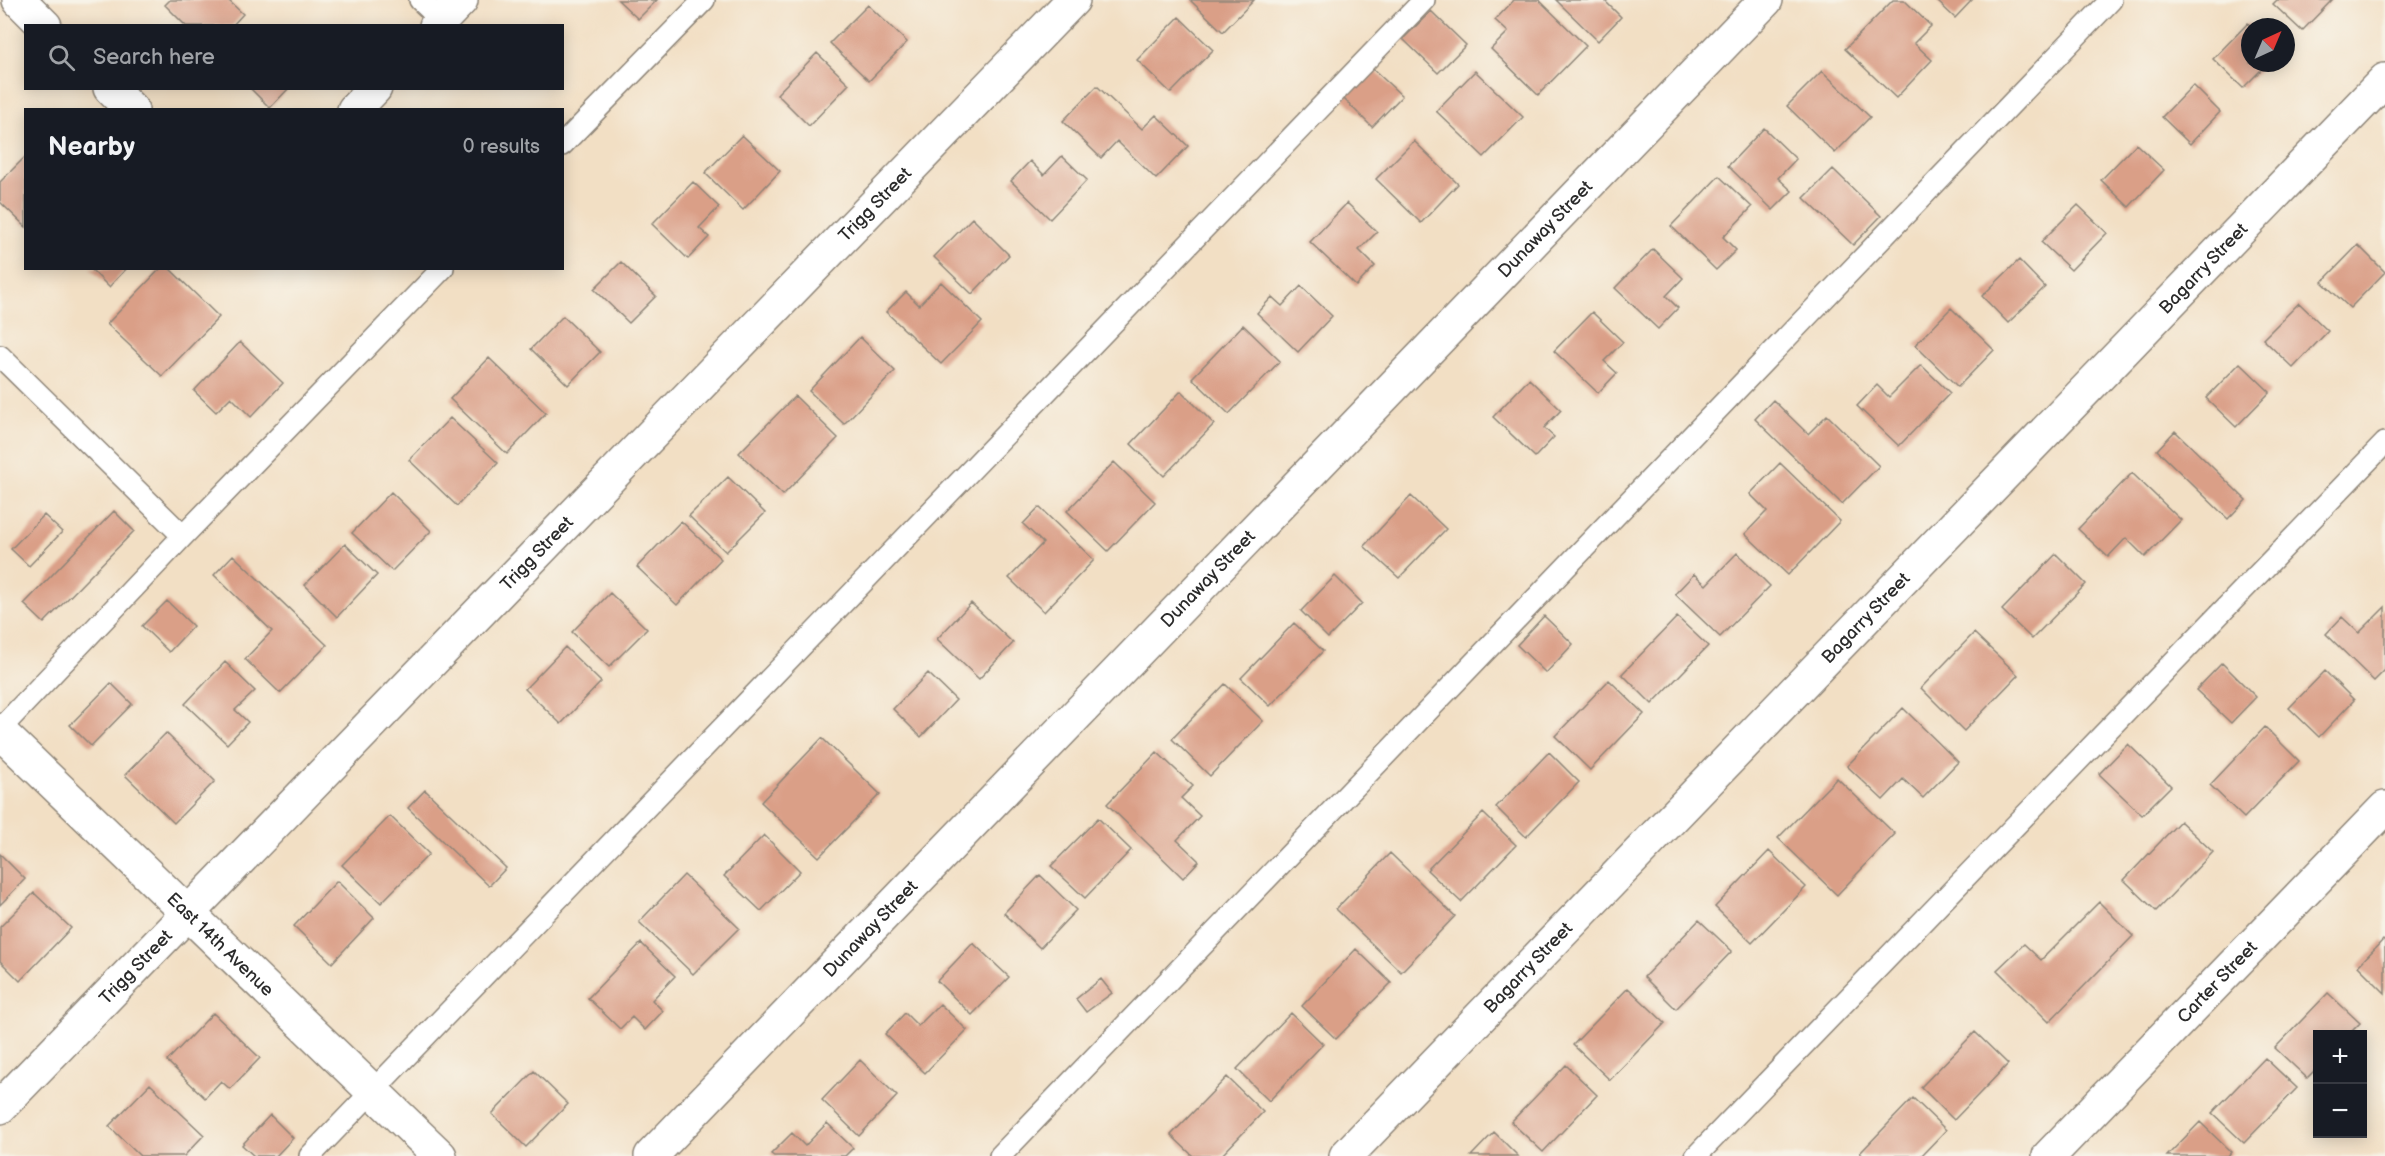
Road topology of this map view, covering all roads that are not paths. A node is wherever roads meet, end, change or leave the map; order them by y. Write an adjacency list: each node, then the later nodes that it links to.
1 (19, 0): 7 (street)
2 (704, 0): 13 (lane)
3 (1073, 0): 20 (street, Trigg Street)
4 (1424, 0): 21 (lane)
5 (1766, 0): 25 (street, Dunaway Street)
6 (2111, 0): 26 (lane)
7 (43, 24)
8 (2385, 80): 27 (street, Bagarry Street)
9 (112, 90): 11 (street)
10 (373, 90): 12 (street)
11 (130, 108)
12 (356, 108)
13 (564, 144)
14 (441, 270): 17 (lane)
15 (0, 356): 17 (lane)
16 (2385, 443): 28 (lane)
17 (183, 536): 18 (lane)
18 (0, 731): 20 (street, East 14th Avenue)
19 (2385, 808): 29 (street, Carter Street)
20 (188, 914): 21 (street, East 14th Avenue); 22 (street, Trigg Street)
21 (372, 1090): 23 (lane); 24 (street, East 14th Avenue)
22 (0, 1107)
23 (310, 1156)
24 (440, 1156)
25 (651, 1156)
26 (1000, 1156)
27 (1346, 1156)
28 (1696, 1156)
29 (2049, 1156)

